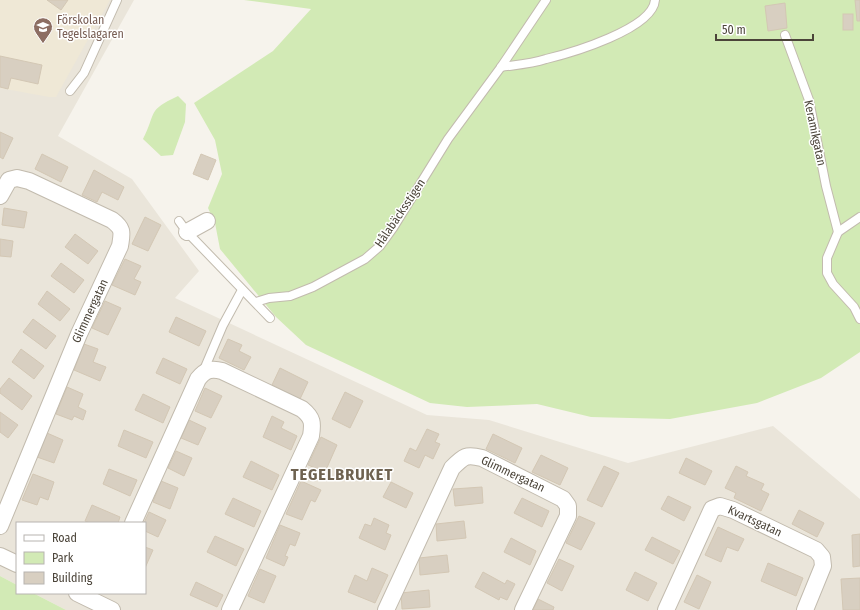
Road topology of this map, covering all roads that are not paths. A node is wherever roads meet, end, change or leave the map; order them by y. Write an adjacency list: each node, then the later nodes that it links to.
1 (117, 0): 6 (lane)
2 (546, 0): 5 (lane, Hålabäcksstigen)
3 (655, 0): 5 (lane)
4 (785, 35): 11 (lane, Keramikgatan)
5 (500, 67): 13 (lane, Hålabäcksstigen)
6 (70, 91)
7 (0, 196): 18 (street, Glimmergatan)
8 (860, 217): 11 (lane)
9 (207, 221): 10 (street)
10 (183, 227): 12 (lane)
11 (838, 232): 15 (lane)
12 (242, 290): 13 (lane); 16 (lane)
13 (256, 302): 14 (lane)
14 (270, 318)
15 (860, 319)
16 (203, 372): 17 (street); 24 (street)
17 (133, 522)
18 (0, 526)
19 (0, 556): 20 (street)
20 (16, 564)
21 (82, 594): 22 (street)
22 (100, 598): 23 (street)
23 (112, 610)
24 (230, 610)
25 (386, 610): 26 (street, Glimmergatan)
26 (523, 610)
27 (666, 610): 28 (street, Kvartsgatan)
28 (805, 610)

